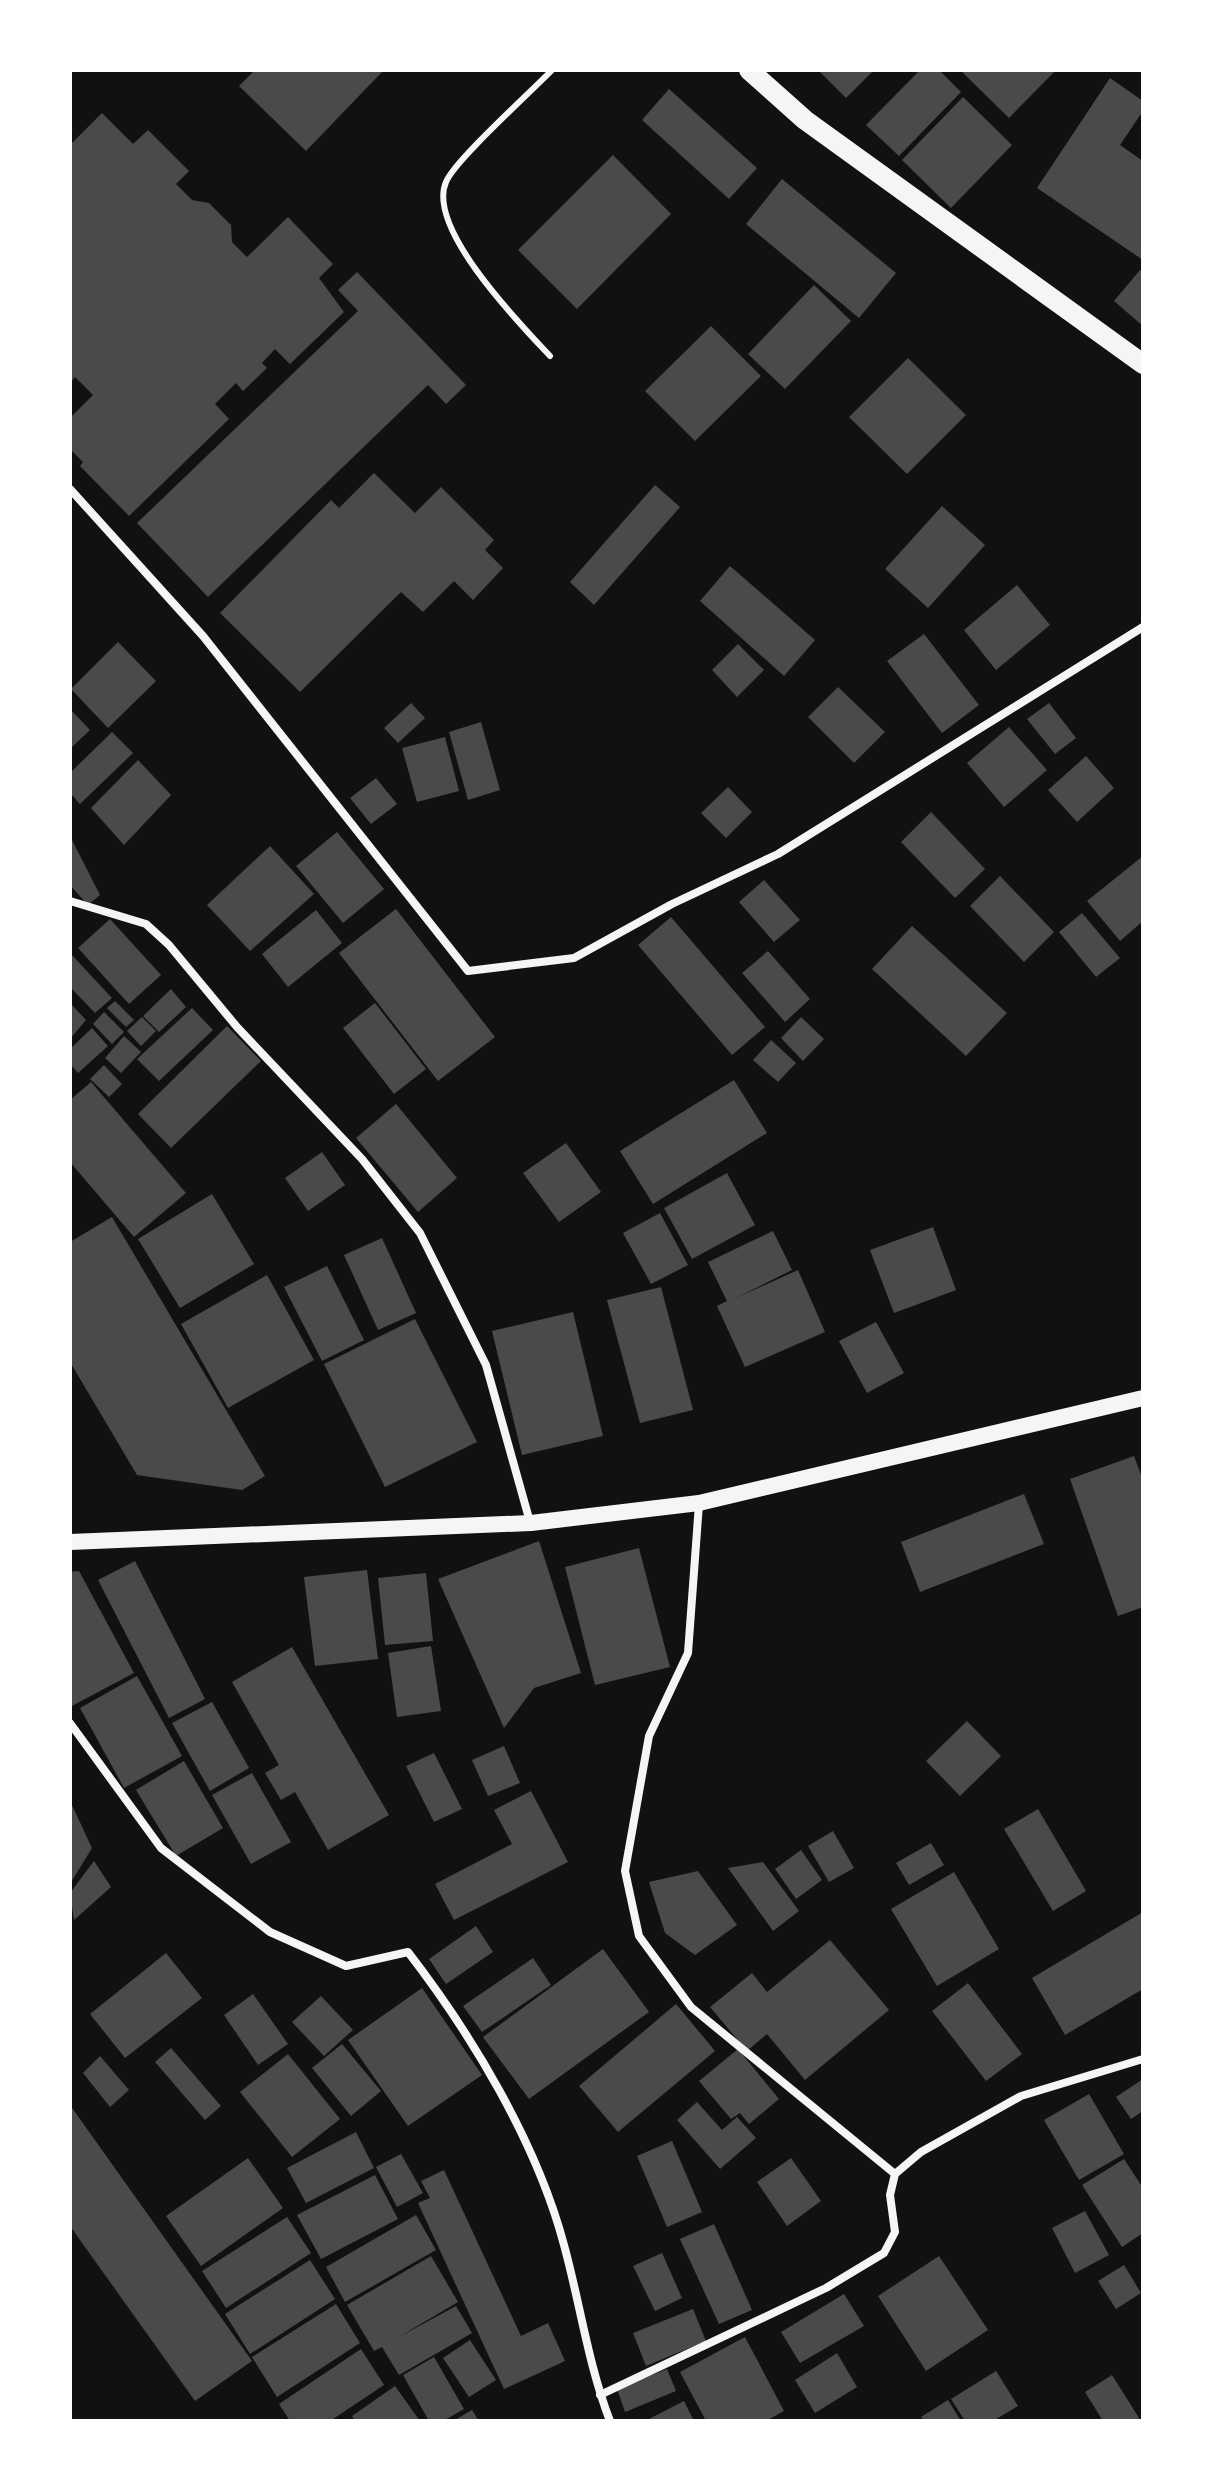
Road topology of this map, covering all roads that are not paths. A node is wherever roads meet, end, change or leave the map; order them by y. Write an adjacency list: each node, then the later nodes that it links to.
1 (749, 70): 4 (main road)
2 (550, 71): 3 (lane)
3 (550, 356)
4 (1143, 364)
5 (70, 489): 6 (street)
6 (1143, 627)
7 (70, 901): 10 (street)
8 (1143, 1398): 9 (main road)
9 (699, 1503): 10 (main road); 14 (street)
10 (531, 1523): 11 (main road)
11 (70, 1542)
12 (70, 1723): 15 (street)
13 (1143, 2059): 14 (street)
14 (895, 2174): 15 (street)
15 (600, 2395): 16 (street)
16 (610, 2421)

